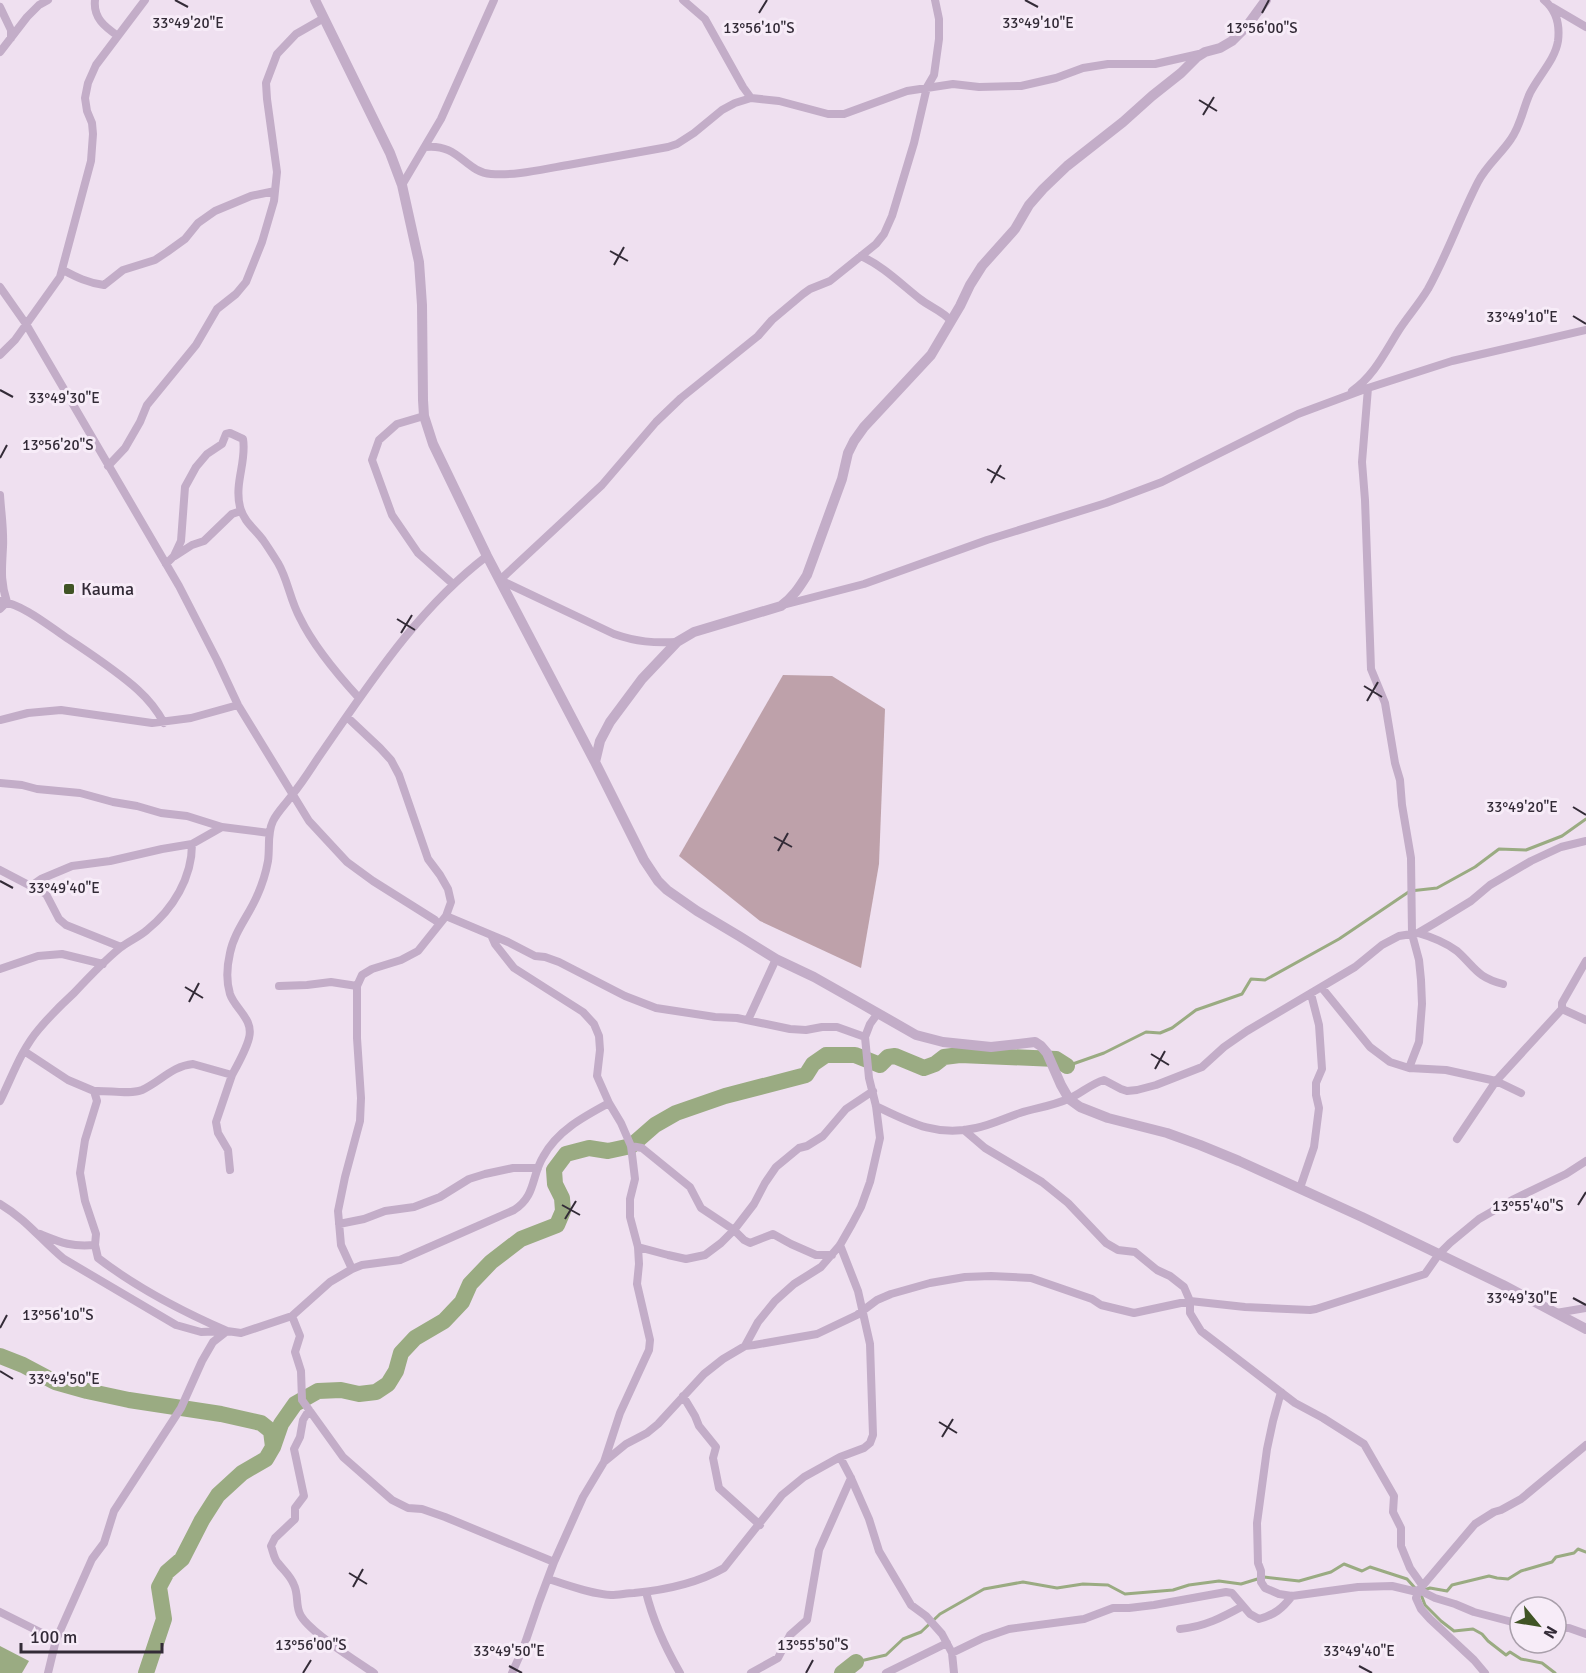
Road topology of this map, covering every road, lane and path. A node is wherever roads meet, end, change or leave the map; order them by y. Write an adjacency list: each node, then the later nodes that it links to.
1 (48, 0): 15 (street)
2 (95, 0): 14 (street)
3 (145, 0): 14 (street)
4 (315, 0): 12 (street)
5 (494, 0): 20 (street)
6 (683, 0): 19 (street)
7 (935, 0): 18 (street)
8 (1266, 0): 17 (street)
9 (1544, 0): 11 (street)
10 (0, 7): 15 (street)
11 (1551, 7): 13 (street); 31 (street)
12 (324, 18): 21 (street); 22 (street)
13 (1586, 27)
14 (118, 36): 24 (street)
15 (11, 38): 16 (street)
16 (0, 52)
17 (1205, 52): 18 (street); 26 (street)
18 (927, 87): 19 (street); 23 (street)
19 (751, 98): 20 (street)
20 (425, 147): 21 (street)
21 (402, 185): 32 (street)
22 (275, 191): 24 (street); 33 (street)
23 (861, 256): 26 (street); 39 (street)
24 (63, 270): 27 (street)
25 (0, 287): 27 (street)
26 (951, 321): 42 (street)
27 (26, 324): 29 (street); 33 (street)
28 (1586, 330): 30 (street)
29 (0, 355)
30 (1368, 388): 31 (street); 61 (street)
31 (1342, 398): 42 (street)
32 (424, 416): 37 (street); 40 (street)
33 (108, 466): 38 (street)
34 (0, 495): 41 (street)
35 (241, 511): 36 (street); 36 (street); 45 (street)
36 (174, 556): 38 (street)
37 (487, 556): 39 (street); 40 (street)
38 (166, 564): 46 (street)
39 (500, 580): 44 (street); 50 (street)
40 (453, 584): 45 (street)
41 (3, 602): 43 (street); 49 (street)
42 (781, 606): 44 (street)
43 (0, 609)
44 (677, 642): 50 (street)
45 (359, 698): 47 (street)
46 (238, 705): 49 (street); 52 (street)
47 (346, 717): 52 (street); 59 (street)
48 (0, 720): 49 (street)
49 (164, 723)
50 (595, 762): 64 (street)
51 (0, 783): 53 (street)
52 (292, 795): 54 (street); 60 (street)
53 (222, 827): 54 (street); 56 (street)
54 (269, 833): 80 (street)
55 (1586, 841): 61 (street)
56 (192, 844): 58 (street); 63 (street)
57 (0, 870): 58 (street)
58 (31, 886): 63 (street)
59 (446, 916): 60 (street); 62 (street)
60 (439, 924): 70 (street)
61 (1415, 933): 68 (street); 71 (street); 79 (street)
62 (491, 935): 75 (street); 87 (street)
63 (121, 947): 66 (street)
64 (776, 959): 74 (street); 75 (street)
65 (1586, 961): 73 (street)
66 (103, 964): 67 (street); 78 (street)
67 (0, 969)
68 (1503, 984)
69 (279, 986): 70 (street)
70 (357, 986): 97 (street)
71 (1322, 988): 72 (street); 79 (street)
72 (1311, 994): 85 (street); 95 (street)
73 (1562, 1009): 76 (street); 81 (street)
74 (878, 1013): 77 (street); 85 (street)
75 (748, 1020): 77 (street)
76 (1586, 1020)
77 (865, 1037): 83 (street)
78 (24, 1052): 82 (street); 86 (street)
79 (1408, 1068): 81 (street)
80 (232, 1075): 82 (street); 94 (street)
81 (1496, 1081): 84 (street); 90 (street)
82 (94, 1091): 100 (street)
83 (873, 1091): 88 (street); 98 (street)
84 (1521, 1093)
85 (1069, 1099): 89 (street); 95 (street)
86 (0, 1100)
87 (609, 1103): 91 (street); 93 (street)
88 (876, 1106): 89 (street); 101 (street)
89 (964, 1130): 106 (street)
90 (1457, 1140)
91 (631, 1146): 98 (street); 102 (street)
92 (1586, 1161): 103 (street)
93 (538, 1168): 97 (street); 105 (street)
94 (230, 1170)
95 (1300, 1188): 103 (street)
96 (0, 1204): 99 (street)
97 (339, 1224): 105 (street)
98 (734, 1230): 102 (street); 104 (street)
99 (37, 1232): 100 (street); 112 (street)
100 (95, 1245): 112 (street)
101 (840, 1245): 104 (street); 108 (street)
102 (638, 1247): 119 (street)
103 (1439, 1254): 106 (street); 109 (street)
104 (832, 1255): 113 (street)
105 (352, 1269): 110 (street)
106 (1190, 1301): 108 (street); 114 (street)
107 (1586, 1308): 109 (street)
108 (863, 1310): 113 (street); 118 (street)
109 (1556, 1313): 111 (street)
110 (292, 1316): 112 (street); 116 (street)
111 (1586, 1329)
112 (226, 1331): 133 (street)
113 (745, 1346): 115 (street)
114 (1281, 1392): 124 (street); 126 (street)
115 (683, 1396): 119 (street); 121 (street)
116 (309, 1410): 122 (street); 137 (street)
117 (1586, 1445): 124 (street)
118 (840, 1458): 120 (street); 121 (street)
119 (604, 1462): 122 (street)
120 (851, 1478): 134 (street); 140 (street)
121 (760, 1525): 125 (street)
122 (554, 1562): 123 (street)
123 (548, 1579): 125 (street); 138 (street)
124 (1420, 1588): 126 (street); 129 (street); 143 (street)
125 (646, 1592): 139 (street)
126 (1292, 1596): 127 (street)
127 (1243, 1606): 131 (street); 135 (street)
128 (0, 1612): 133 (street)
129 (1508, 1621)
130 (1568, 1628): 132 (street)
131 (1180, 1629)
132 (1586, 1634)
133 (56, 1640): 136 (street)
134 (947, 1644): 135 (street); 141 (street)
135 (952, 1653): 142 (street)
136 (48, 1673)
137 (374, 1673)
138 (512, 1673)
139 (680, 1673)
140 (751, 1673)
141 (886, 1673)
142 (954, 1673)
143 (1485, 1673)

